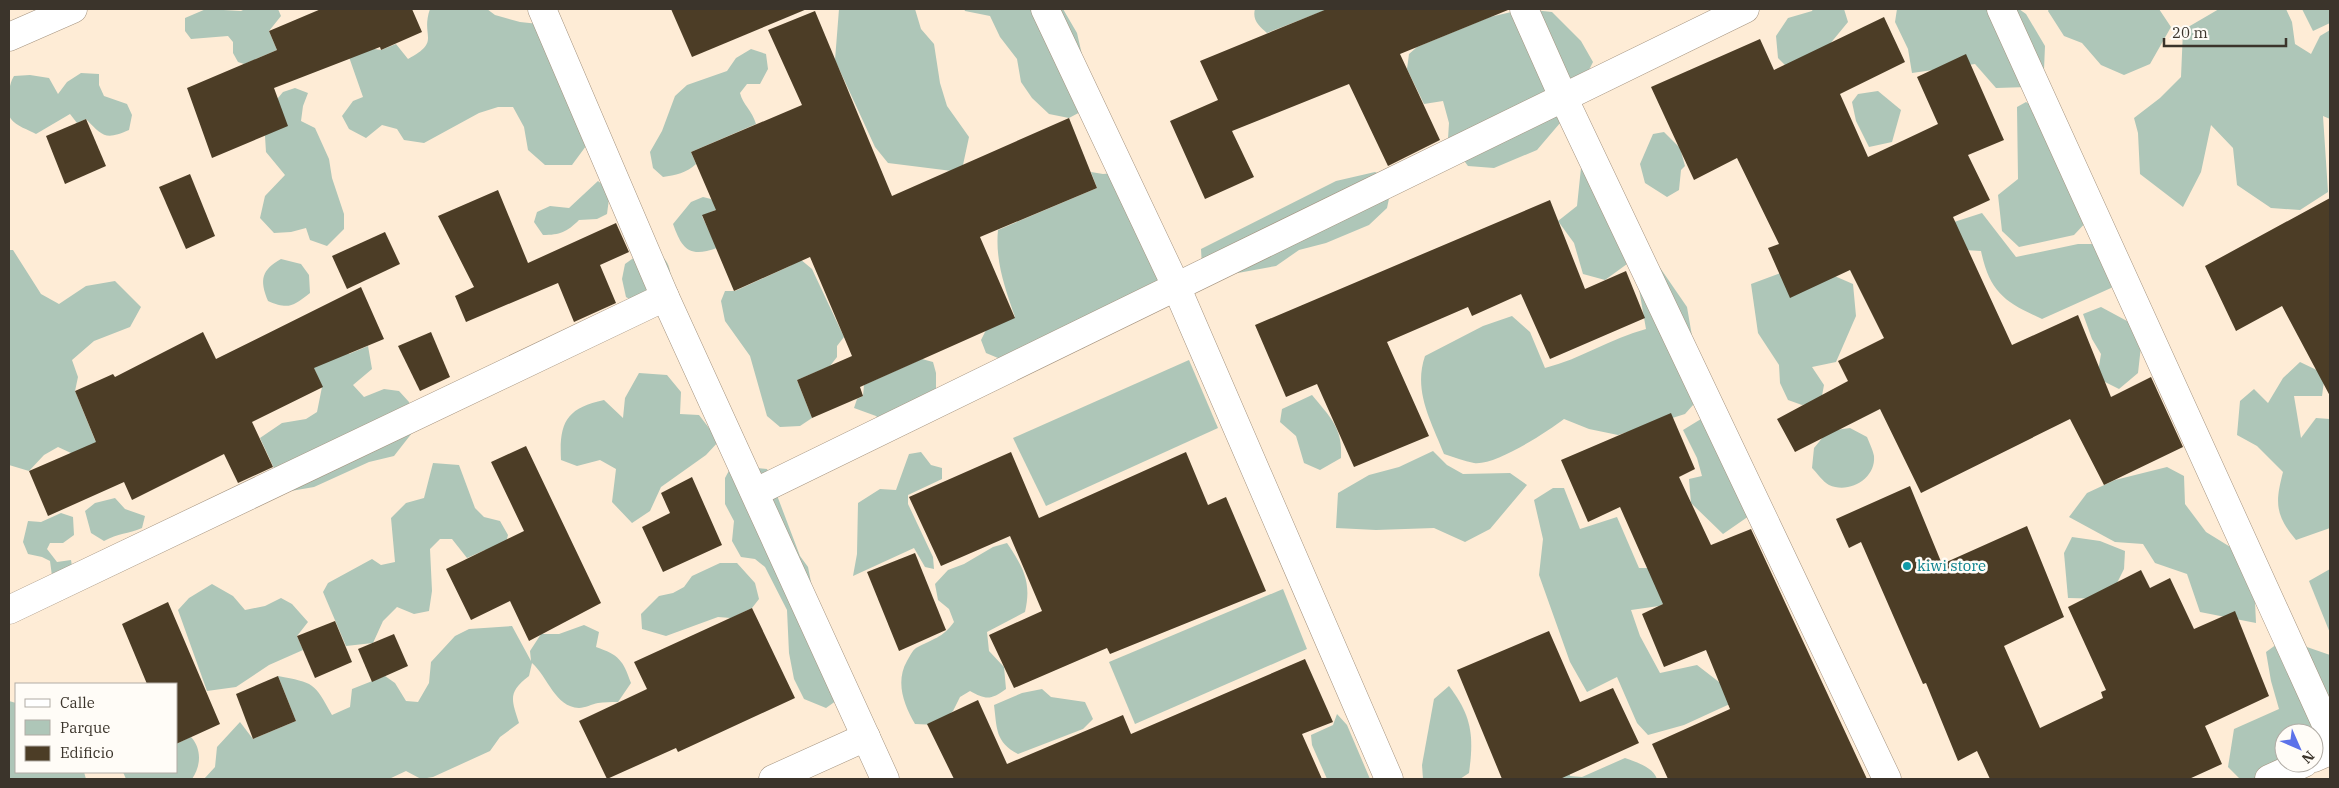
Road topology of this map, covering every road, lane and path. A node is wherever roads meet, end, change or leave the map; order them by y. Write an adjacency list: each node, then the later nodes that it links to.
1 (73, 9): 7 (street)
2 (542, 9): 10 (street)
3 (1045, 9): 9 (street)
4 (1524, 9): 8 (street)
5 (1745, 9): 8 (street)
6 (2001, 9): 13 (street)
7 (9, 37)
8 (1564, 99): 9 (street); 19 (street)
9 (1176, 286): 11 (street); 18 (street)
10 (665, 297): 11 (street); 12 (street)
11 (756, 492): 14 (street)
12 (9, 610)
13 (2330, 732)
14 (866, 736): 16 (street); 17 (street)
15 (2282, 773): 20 (street)
16 (772, 779)
17 (886, 779)
18 (1389, 779)
19 (1887, 779)
20 (2268, 779)

